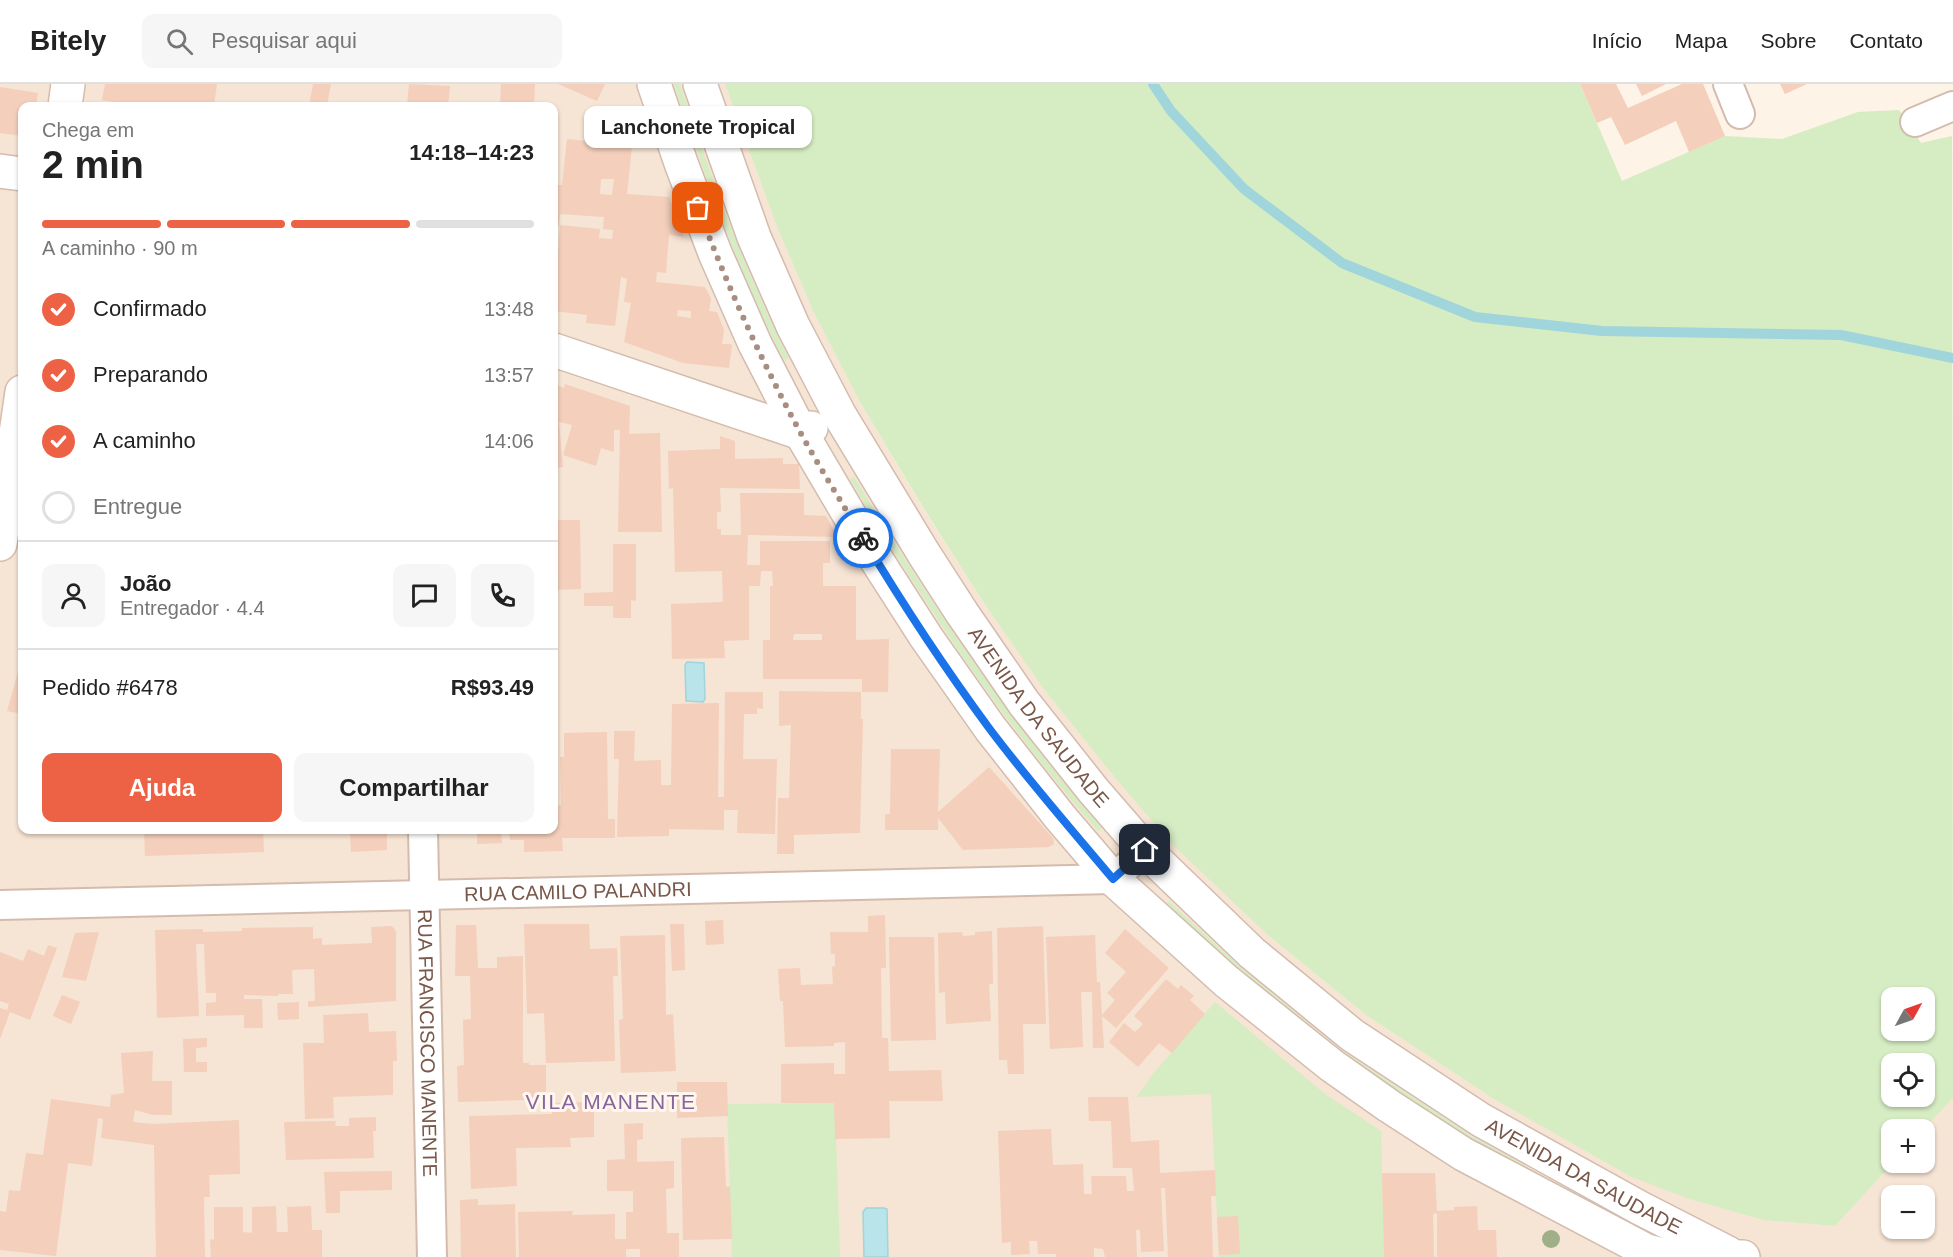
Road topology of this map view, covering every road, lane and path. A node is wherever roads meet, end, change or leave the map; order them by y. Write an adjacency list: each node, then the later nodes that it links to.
1 (68, 84): 5 (street)
2 (654, 84): 14 (street, AVENIDA DA SAUDADE)
3 (700, 84): 12 (street, AVENIDA DA SAUDADE)
4 (1728, 84): 7 (street)
5 (66, 102)
6 (1953, 106): 8 (street)
7 (1740, 114)
8 (1915, 122)
9 (0, 171): 10 (street)
10 (18, 173)
11 (558, 351): 14 (street)
12 (839, 414): 14 (street); 17 (street, AVENIDA DA SAUDADE)
13 (18, 420): 15 (street)
14 (801, 433): 18 (street, AVENIDA DA SAUDADE)
15 (0, 544)
16 (423, 834): 19 (street, RUA FRANCISCO MANENTE)
17 (1145, 850): 18 (street); 21 (street, AVENIDA DA SAUDADE)
18 (1113, 879): 19 (street, RUA CAMILO PALANDRI); 21 (street, AVENIDA DA SAUDADE)
19 (424, 896): 20 (street, RUA CAMILO PALANDRI); 22 (street, RUA FRANCISCO MANENTE)
20 (0, 905)
21 (1735, 1256): 23 (street)
22 (432, 1257)
23 (1743, 1257)

